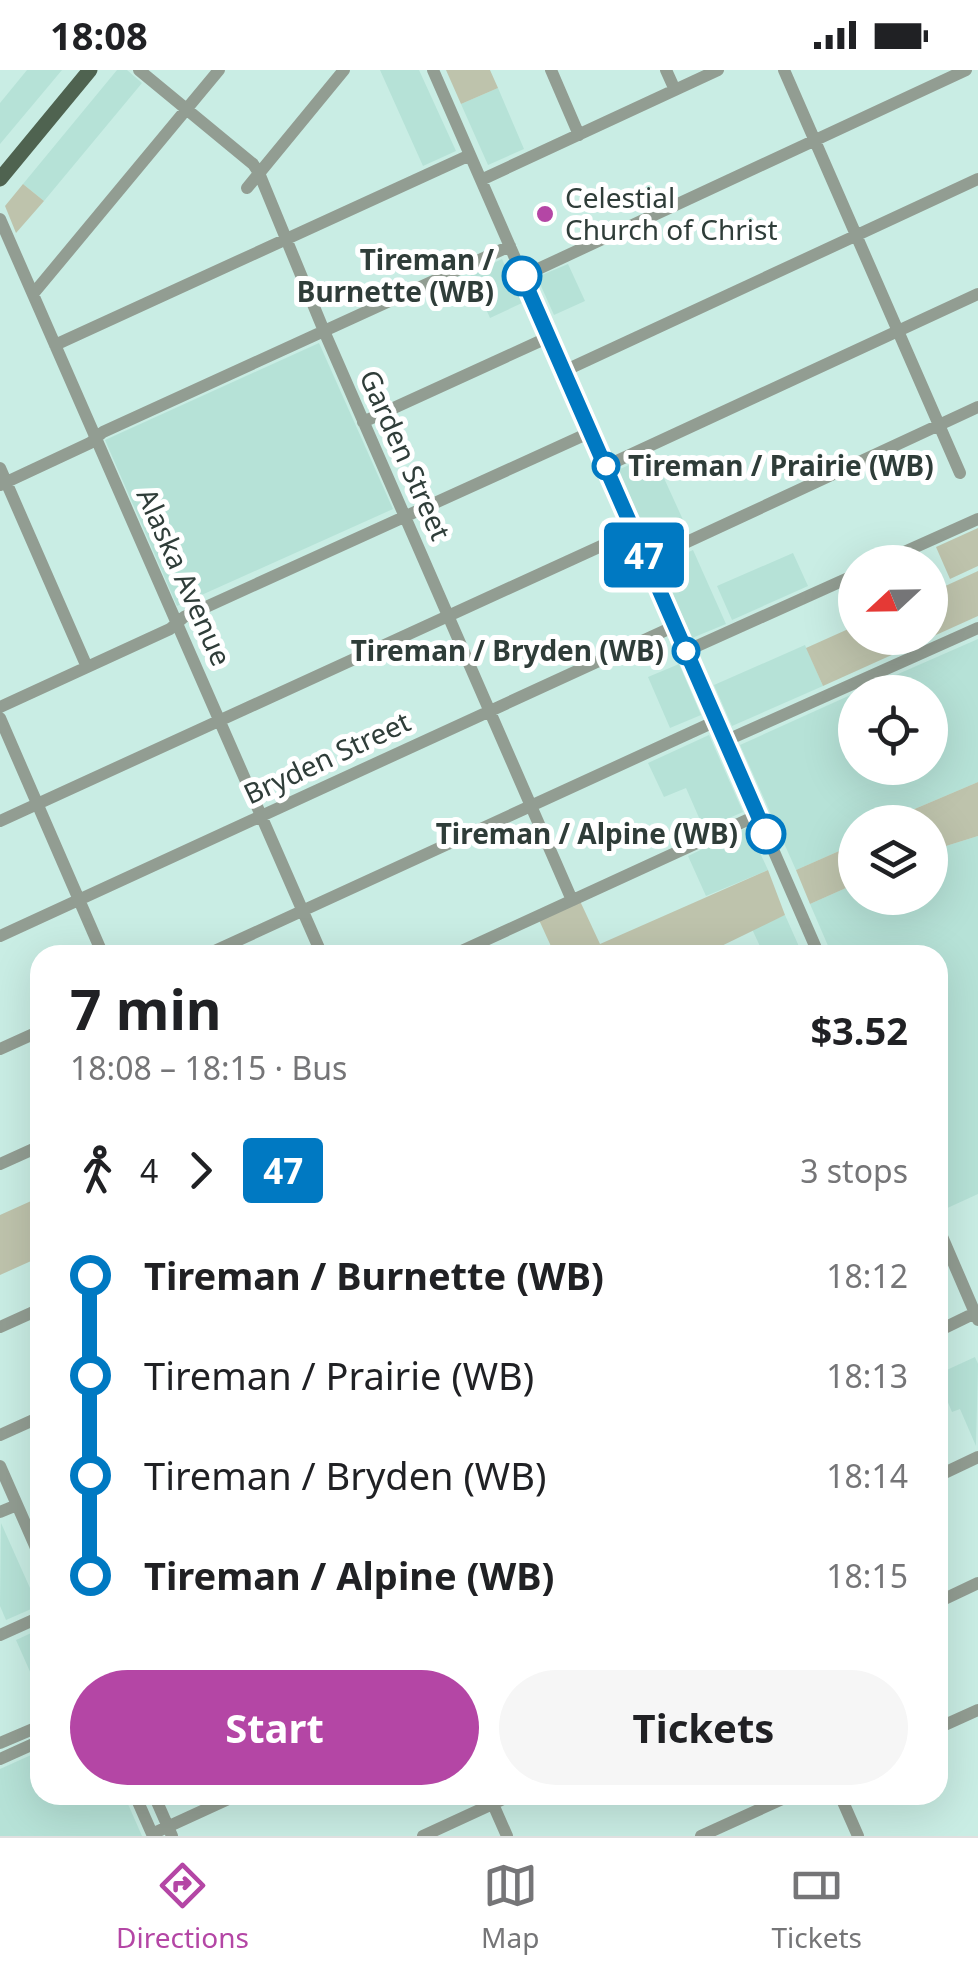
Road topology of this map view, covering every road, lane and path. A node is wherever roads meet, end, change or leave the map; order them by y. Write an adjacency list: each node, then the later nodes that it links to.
1 (90, 70): 17 (main road)
2 (139, 70): 12 (street, Garden Street)
3 (219, 70): 12 (street)
4 (344, 70): 16 (street)
5 (433, 70): 15 (street)
6 (551, 70): 13 (street)
7 (666, 70): 11 (street)
8 (718, 70): 11 (street)
9 (784, 70): 14 (street)
10 (966, 70): 14 (street)
11 (674, 90): 13 (street)
12 (186, 109): 16 (street, Garden Street); 26 (street)
13 (579, 135): 19 (street)
14 (814, 140): 22 (street); 25 (street)
15 (470, 155): 19 (street); 23 (street)
16 (259, 173): 20 (street); 23 (street, Garden Street)
17 (0, 179)
18 (978, 179): 22 (street)
19 (481, 180): 24 (street)
20 (246, 188)
21 (0, 219): 26 (street, Alaska Avenue)
22 (856, 236): 29 (street); 32 (street)
23 (286, 239): 28 (street, Garden Street); 31 (street)
24 (510, 246): 25 (street); 28 (street)
25 (522, 276): 30 (street)
26 (33, 294): 31 (street, Alaska Avenue)
27 (978, 294): 29 (street)
28 (324, 331): 34 (street, Garden Street); 37 (street)
29 (898, 331): 35 (street); 38 (street)
30 (549, 336): 32 (street); 34 (street)
31 (55, 345): 37 (street, Alaska Avenue)
32 (564, 371): 36 (street)
33 (978, 406): 35 (street)
34 (364, 422): 42 (street, Garden Street)
35 (938, 425): 40 (street); 46 (street)
36 (590, 432): 38 (street); 42 (street)
37 (96, 438): 41 (street); 49 (street, Alaska Avenue)
38 (606, 466): 44 (street)
39 (0, 468): 41 (street)
40 (960, 473)
41 (3, 484): 53 (street)
42 (405, 516): 48 (street, Garden Street); 49 (street)
43 (978, 519): 45 (street)
44 (634, 531): 46 (street); 48 (street)
45 (920, 545)
46 (646, 561): 50 (street)
47 (838, 582): 52 (street)
48 (448, 616): 55 (street, Garden Street); 57 (street)
49 (177, 624): 53 (street); 57 (street, Alaska Avenue)
50 (675, 626): 52 (street); 55 (street, Bryden Street)
51 (978, 628): 59 (street)
52 (686, 651): 58 (street)
53 (87, 667): 54 (street)
54 (0, 707)
55 (490, 711): 61 (street, Garden Street); 62 (street, Bryden Street)
56 (0, 718): 60 (street)
57 (219, 720): 60 (street); 62 (street, Alaska Avenue)
58 (716, 720): 59 (street); 61 (street)
59 (725, 741): 63 (street)
60 (38, 804): 64 (street); 65 (street)
61 (531, 806): 66 (street, Garden Street); 67 (street)
62 (261, 816): 65 (street, Bryden Street); 67 (street, Alaska Avenue)
63 (758, 816): 66 (street); 73 (street)
64 (0, 821)
65 (79, 899): 68 (street, Bryden Street); 69 (street)
66 (572, 900): 72 (street)
67 (302, 911): 70 (street); 71 (street, Alaska Avenue)
68 (0, 936)
69 (100, 945)
70 (228, 945)
71 (317, 945)
72 (475, 945)
73 (813, 945)
74 (30, 1036): 75 (street)
75 (0, 1049)
76 (30, 1150): 77 (street)
77 (0, 1164)
78 (948, 1251): 80 (street)
79 (30, 1313): 81 (street)
80 (976, 1317): 82 (street)
81 (0, 1327)
82 (948, 1327)
83 (30, 1422): 84 (street)
84 (0, 1435)
85 (978, 1457): 87 (street)
86 (0, 1466): 88 (street)
87 (948, 1471)
88 (17, 1505): 89 (street); 90 (street)
89 (0, 1512)
90 (30, 1523)
91 (978, 1583): 92 (street)
92 (948, 1597)
93 (30, 1621): 94 (street)
94 (0, 1634)
95 (978, 1710): 96 (street)
96 (948, 1724)
97 (30, 1730): 98 (street)
98 (0, 1743)
99 (30, 1745): 100 (street)
100 (0, 1758)
101 (140, 1805): 109 (street)
102 (158, 1805): 108 (street)
103 (219, 1805): 108 (street)
104 (480, 1805): 110 (street)
105 (494, 1805): 111 (street)
106 (769, 1805): 112 (street)
107 (844, 1805): 113 (street)
108 (170, 1831): 109 (street)
109 (152, 1835)
110 (423, 1836)
111 (507, 1836)
112 (701, 1836)
113 (858, 1836)

